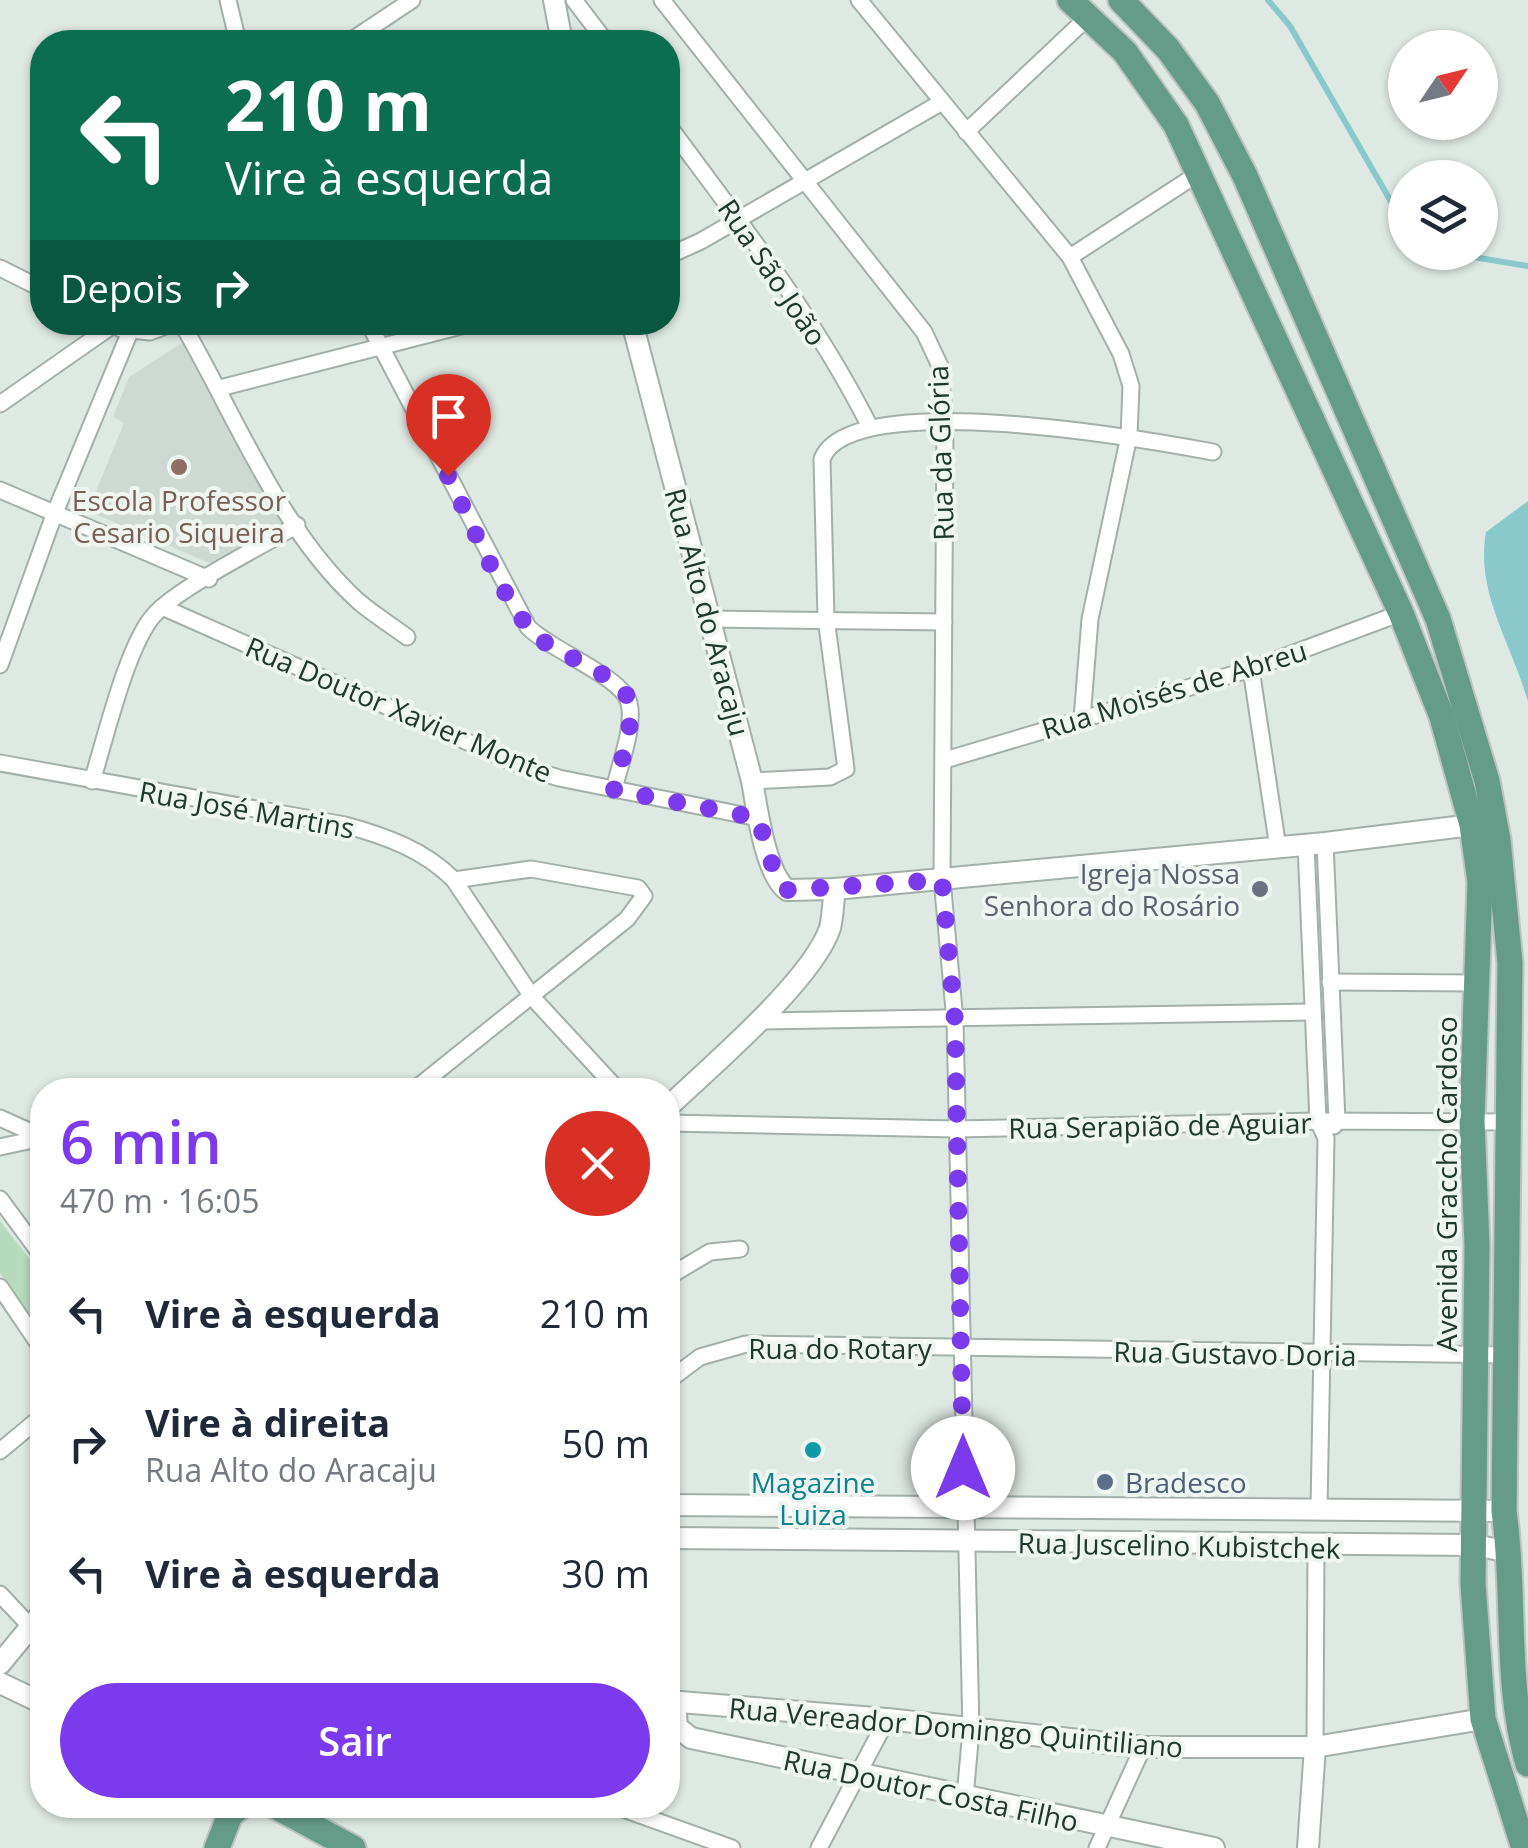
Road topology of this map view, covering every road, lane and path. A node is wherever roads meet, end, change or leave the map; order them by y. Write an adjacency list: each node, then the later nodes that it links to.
1 (228, 0): 9 (street)
2 (412, 0): 10 (street)
3 (554, 0): 11 (street)
4 (574, 0): 12 (street)
5 (662, 0): 17 (street, Rua da Glória)
6 (859, 0): 13 (street)
7 (1121, 0): 38 (main road)
8 (1079, 8): 14 (street); 16 (main road, Avenida Graccho Cardoso)
9 (235, 30)
10 (367, 30)
11 (560, 30)
12 (597, 30)
13 (942, 102): 14 (street); 17 (street)
14 (966, 132): 20 (street)
15 (680, 141): 18 (street, Rua São João)
16 (1199, 174): 20 (street); 40 (main road, Avenida Graccho Cardoso)
17 (804, 182): 18 (street); 32 (street, Rua da Glória)
18 (738, 220): 19 (street); 33 (street, Rua São João)
19 (680, 250)
20 (1070, 257): 34 (street)
21 (0, 268): 22 (street)
22 (30, 283)
23 (107, 335): 31 (street)
24 (118, 335): 37 (street)
25 (187, 335): 30 (street)
26 (375, 335): 29 (street)
27 (425, 335): 29 (street)
28 (635, 335): 45 (street, Rua Alto do Aracaju)
29 (381, 346): 30 (street); 55 (street)
30 (220, 388): 39 (street)
31 (0, 404)
32 (944, 424): 33 (street); 34 (street); 46 (street, Rua da Glória)
33 (869, 425): 44 (street)
34 (1129, 436): 35 (street); 50 (street)
35 (1213, 452)
36 (0, 490): 37 (street)
37 (54, 515): 41 (street); 48 (street)
38 (1397, 520): 40 (main road); 70 (main road)
39 (297, 525): 41 (street); 47 (street)
40 (1365, 534): 43 (main road, Avenida Graccho Cardoso)
41 (209, 579): 42 (street)
42 (162, 607): 54 (street); 55 (street, Rua Doutor Xavier Monte)
43 (1401, 613): 49 (street, Rua Moisés de Abreu); 57 (main road, Avenida Graccho Cardoso)
44 (826, 618): 45 (street); 46 (street); 53 (street)
45 (710, 619): 53 (street, Rua Alto do Aracaju)
46 (944, 622): 51 (street, Rua da Glória)
47 (408, 637)
48 (0, 664)
49 (1251, 669): 50 (street, Rua Moisés de Abreu); 59 (street)
50 (1082, 719): 51 (street, Rua Moisés de Abreu)
51 (945, 760): 61 (street, Rua da Glória)
52 (0, 762): 54 (street, Rua José Martins)
53 (752, 780): 56 (street, Rua Alto do Aracaju)
54 (92, 781): 60 (street, Rua José Martins)
55 (614, 790): 56 (street, Rua Doutor Xavier Monte)
56 (758, 818): 62 (street, Rua Alto do Aracaju)
57 (1472, 824): 58 (street); 64 (main road, Avenida Graccho Cardoso)
58 (1315, 844): 59 (street); 63 (street); 66 (street)
59 (1278, 848): 61 (street)
60 (454, 880): 65 (street, Rua José Martins); 65 (street)
61 (942, 880): 62 (street); 68 (street, Rua da Glória)
62 (834, 889): 67 (street)
63 (1330, 982): 64 (street); 76 (street)
64 (1476, 983): 69 (main road, Avenida Graccho Cardoso)
65 (532, 998): 71 (street); 72 (street, Rua José Martins)
66 (1312, 1012): 68 (street); 75 (street)
67 (760, 1021): 68 (street); 73 (street)
68 (955, 1021): 80 (street, Rua da Glória)
69 (1476, 1022): 70 (main road); 77 (main road, Avenida Graccho Cardoso)
70 (1511, 1022): 78 (main road)
71 (429, 1078)
72 (607, 1078)
73 (680, 1095)
74 (0, 1118): 81 (street)
75 (1318, 1121): 76 (street, Rua Serapião de Aguiar); 80 (street, Rua Serapião de Aguiar); 82 (street)
76 (1337, 1121): 77 (street, Rua Serapião de Aguiar); 82 (street)
77 (1472, 1121): 78 (street, Rua Serapião de Aguiar); 92 (main road, Avenida Graccho Cardoso)
78 (1510, 1122): 94 (main road)
79 (680, 1123): 80 (street, Rua Serapião de Aguiar)
80 (956, 1130): 91 (street, Rua da Glória)
81 (30, 1132)
82 (1326, 1138): 93 (street)
83 (30, 1141): 84 (street)
84 (0, 1147)
85 (0, 1200): 86 (street)
86 (30, 1240)
87 (740, 1250): 88 (street)
88 (680, 1270)
89 (0, 1288): 90 (street)
90 (30, 1332)
91 (962, 1348): 93 (street, Rua Gustavo Doria); 95 (street, Rua do Rotary); 99 (street, Rua da Glória)
92 (1476, 1354): 93 (street, Rua Gustavo Doria); 94 (street, Rua Gustavo Doria); 102 (main road, Avenida Graccho Cardoso)
93 (1321, 1355): 100 (street)
94 (1508, 1355): 103 (main road)
95 (680, 1373)
96 (30, 1426): 97 (street)
97 (0, 1452)
98 (680, 1505): 99 (street, Rua Juscelino Kubistchek)
99 (963, 1508): 100 (street, Rua Juscelino Kubistchek); 105 (street, Rua da Glória)
100 (1319, 1508): 101 (street, Rua Juscelino Kubistchek)
101 (1358, 1508): 102 (street, Rua Juscelino Kubistchek); 108 (street)
102 (1472, 1511): 103 (street, Rua Juscelino Kubistchek); 107 (main road, Avenida Graccho Cardoso)
103 (1504, 1511): 109 (main road)
104 (680, 1538): 105 (street, Rua Juscelino Kubistchek)
105 (965, 1543): 106 (street, Rua Juscelino Kubistchek); 120 (street, Rua da Glória)
106 (1316, 1546): 108 (street, Rua Juscelino Kubistchek); 122 (street)
107 (1474, 1546): 108 (street, Rua Juscelino Kubistchek); 109 (street, Rua Juscelino Kubistchek); 118 (main road, Avenida Graccho Cardoso)
108 (1361, 1547)
109 (1510, 1552): 123 (main road)
110 (0, 1594): 111 (street)
111 (30, 1615)
112 (30, 1626): 113 (street)
113 (0, 1664)
114 (0, 1683): 115 (street)
115 (30, 1697)
116 (680, 1703): 117 (street, Rua Vereador Domingo Quintiliano)
117 (886, 1718): 120 (street, Rua Vereador Domingo Quintiliano); 124 (street)
118 (1484, 1719): 122 (street, Rua Vereador Domingo Quintiliano); 137 (main road, Avenida Graccho Cardoso)
119 (680, 1730): 124 (street, Rua Doutor Costa Filho)
120 (971, 1730): 121 (street, Rua Vereador Domingo Quintiliano); 125 (street, Rua da Glória)
121 (1143, 1747): 122 (street, Rua Vereador Domingo Quintiliano); 129 (street)
122 (1315, 1747): 136 (street)
123 (1528, 1764)
124 (856, 1776): 125 (street, Rua Doutor Costa Filho); 133 (street)
125 (964, 1797): 129 (street, Rua Doutor Costa Filho)
126 (229, 1818): 130 (main road)
127 (297, 1818): 131 (main road)
128 (648, 1818): 132 (street)
129 (1105, 1826): 134 (street); 135 (street, Rua Doutor Costa Filho)
130 (218, 1848)
131 (351, 1848)
132 (732, 1848)
133 (818, 1848)
134 (1097, 1848)
135 (1214, 1848)
136 (1308, 1848)
137 (1524, 1848)

